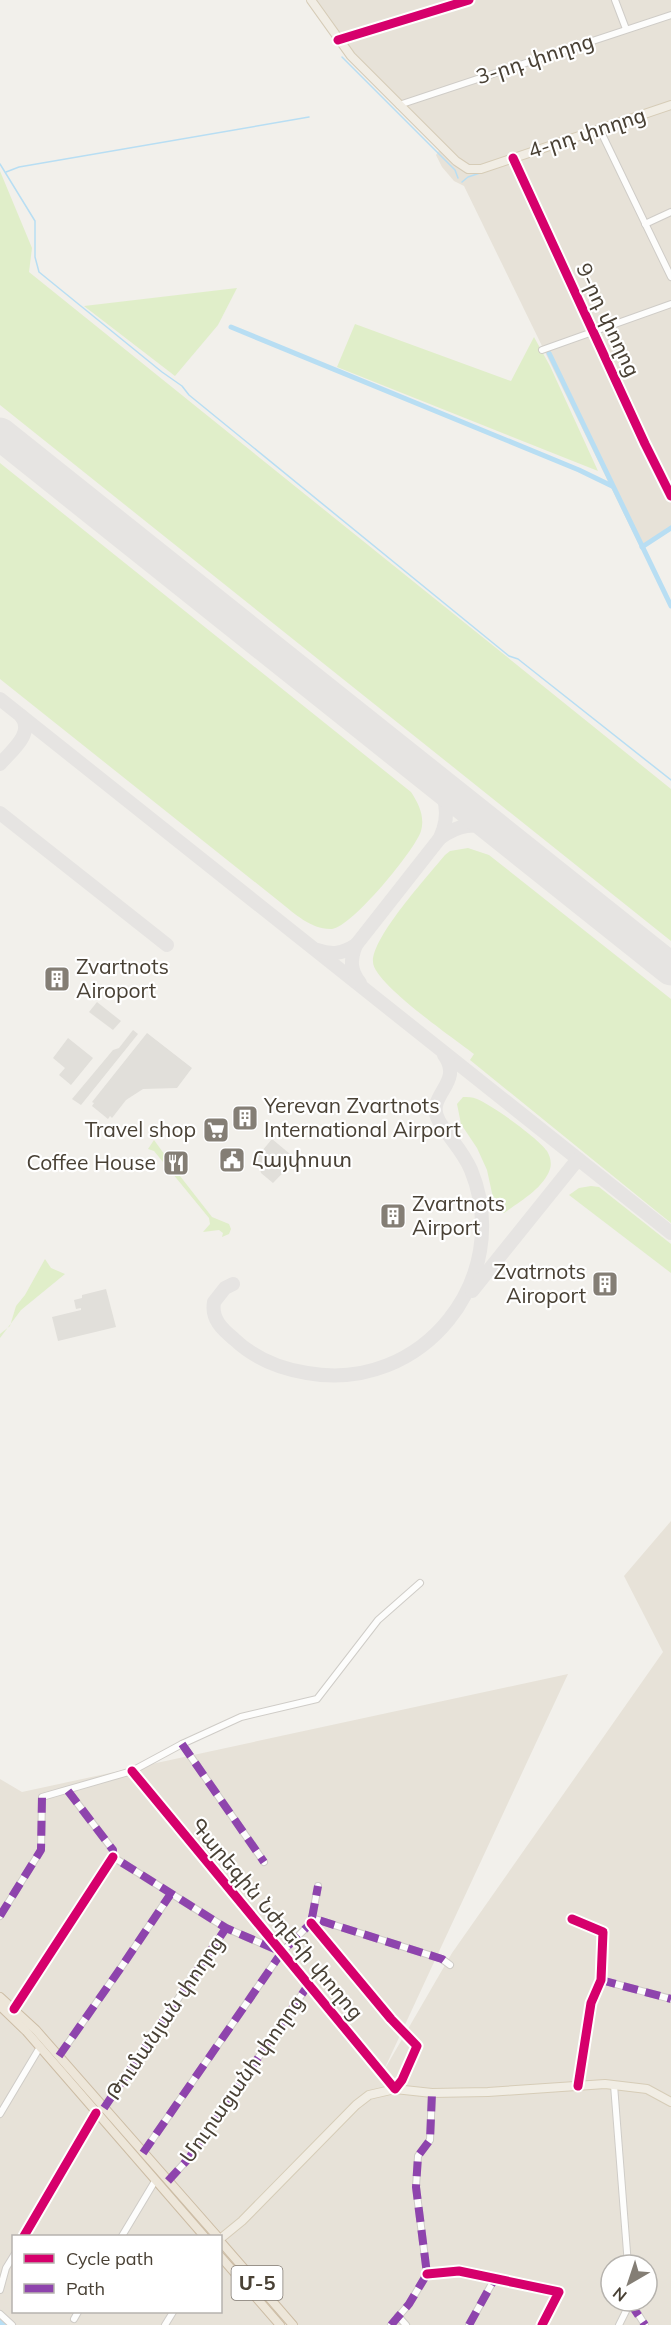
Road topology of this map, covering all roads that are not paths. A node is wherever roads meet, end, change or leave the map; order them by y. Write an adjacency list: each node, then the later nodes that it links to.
1 (311, 0): 6 (main road)
2 (469, 0): 6 (street)
3 (615, 0): 5 (street)
4 (670, 18): 5 (street, 3-րդ փողոց)
5 (626, 29): 7 (street, 3-րդ փողոց)
6 (338, 40): 7 (main road)
7 (399, 105): 10 (main road, 4-րդ փողոց)
8 (671, 105): 9 (main road, 4-րդ փողոց)
9 (600, 130): 10 (main road, 4-րդ փողոց); 12 (street)
10 (513, 158): 15 (street, 9-րդ փողոց)
11 (671, 212): 12 (street)
12 (645, 224): 13 (street)
13 (671, 277)
14 (671, 304): 15 (street)
15 (594, 333): 16 (street); 17 (street, 9-րդ փողոց)
16 (542, 350)
17 (671, 496)
18 (420, 1583): 19 (street)
19 (182, 1744): 20 (street); 23 (street)
20 (132, 1772): 21 (street); 30 (street, Գարեգին Նժդեհի փողոց)
21 (68, 1791): 22 (street); 26 (street)
22 (113, 1857): 25 (street); 37 (street)
23 (264, 1862)
24 (318, 1886): 28 (street)
25 (170, 1895): 29 (street); 40 (street)
26 (0, 1916)
27 (572, 1919): 32 (street)
28 (311, 1920): 30 (street); 31 (street); 43 (street)
29 (226, 1928): 30 (street); 46 (street, Թումանյան փողոց)
30 (282, 1952): 33 (street, Գարեգին Նժդեհի փողոց); 48 (street)
31 (450, 1965)
32 (602, 1980): 35 (street); 41 (street)
33 (309, 1984): 43 (street, Գարեգին Նժդեհի փողոց); 50 (street, Մուրացանի փողոց)
34 (0, 1997): 37 (highway, Մ-5)
35 (671, 1999)
36 (0, 2006): 38 (highway, Մ-5)
37 (14, 2009): 38 (highway, Մ-5)
38 (29, 2028): 39 (highway, Մ-5); 40 (highway, Մ-5)
39 (40, 2047): 46 (highway, Մ-5); 47 (street)
40 (59, 2056): 46 (highway, Մ-5)
41 (578, 2085): 42 (main road); 44 (main road)
42 (614, 2085): 45 (main road); 57 (street)
43 (395, 2089): 44 (main road); 55 (main road)
44 (432, 2092): 60 (street)
45 (671, 2102)
46 (100, 2111): 48 (highway, Մ-5); 49 (highway, Մ-5); 51 (street, Թումանյան փողոց)
47 (0, 2114)
48 (143, 2153): 50 (highway, Մ-5)
49 (155, 2181): 52 (street); 53 (highway, Մ-5)
50 (168, 2181): 54 (highway, Մ-5)
51 (25, 2235)
52 (123, 2235)
53 (203, 2235)
54 (215, 2235)
55 (222, 2237)
56 (222, 2242): 62 (highway, Մ-5)
57 (627, 2253)
58 (12, 2258): 63 (street)
59 (222, 2258): 64 (highway, Մ-5)
60 (427, 2274): 61 (street); 67 (street)
61 (495, 2278): 74 (street); 75 (street)
62 (260, 2286): 64 (highway); 71 (highway, Մ-5)
63 (0, 2290)
64 (252, 2293): 70 (highway, Մ-5)
65 (77, 2313): 68 (street)
66 (0, 2314): 69 (street)
67 (398, 2316): 72 (street); 73 (street)
68 (74, 2319)
69 (12, 2325)
70 (280, 2325)
71 (293, 2325)
72 (391, 2325)
73 (406, 2325)
74 (469, 2325)
75 (542, 2325)

